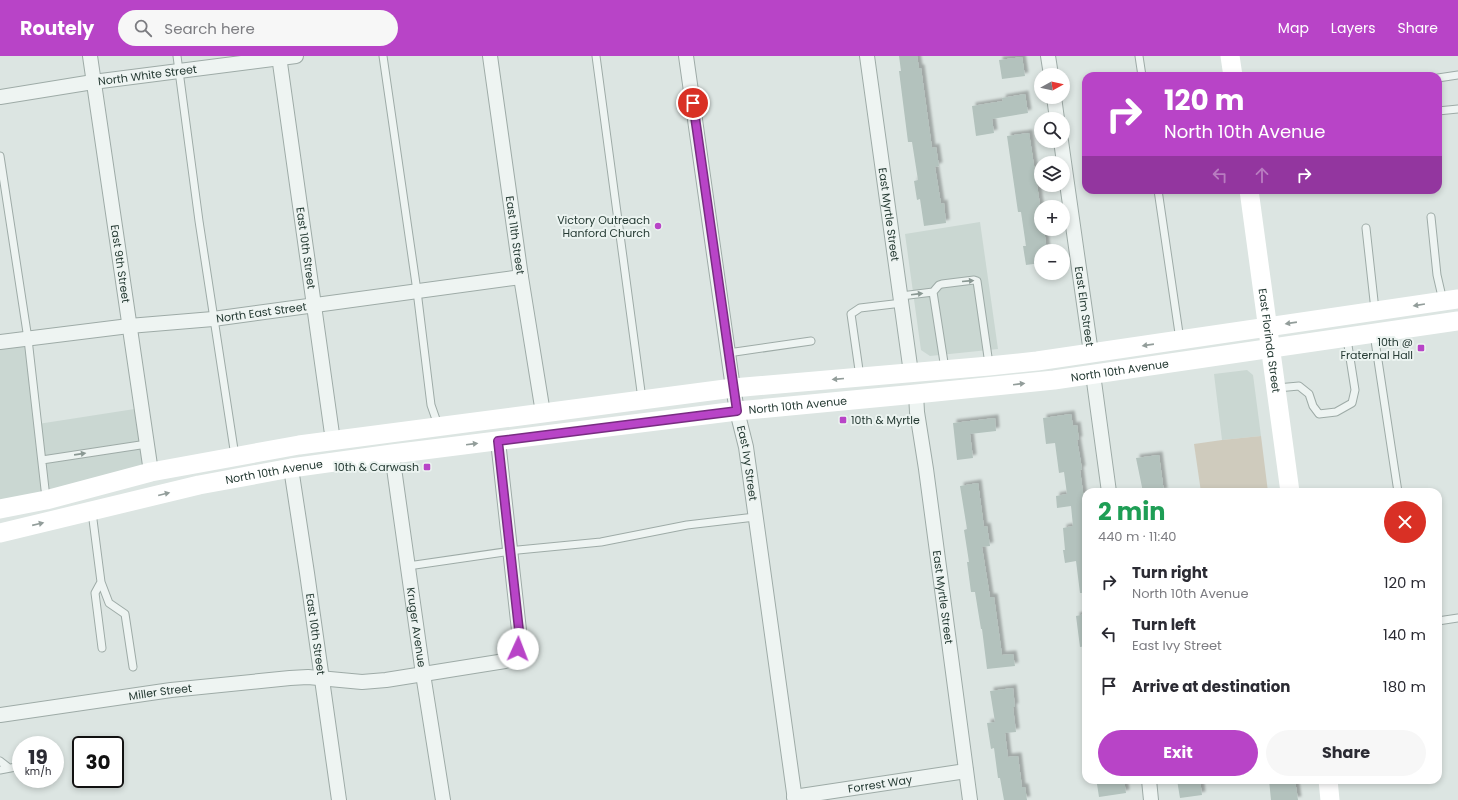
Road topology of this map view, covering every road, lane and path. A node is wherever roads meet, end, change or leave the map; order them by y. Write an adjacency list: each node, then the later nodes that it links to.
1 (90, 56): 19 (street, East 9th Street)
2 (177, 56): 14 (lane)
3 (296, 56): 12 (street, North White Street)
4 (383, 56): 30 (lane)
5 (490, 56): 29 (street, East 11th Street)
6 (596, 56): 58 (lane)
7 (686, 56): 47 (street, East Ivy Street)
8 (867, 56): 32 (street, East Myrtle Street)
9 (1048, 56): 13 (street)
10 (1139, 56): 15 (lane)
11 (1230, 56): 16 (main road)
12 (280, 57): 14 (street, North White Street); 34 (street, East 10th Street)
13 (1050, 68)
14 (179, 71): 19 (street, North White Street); 36 (lane)
15 (1141, 72)
16 (1232, 72)
17 (1458, 75): 18 (lane)
18 (1442, 77)
19 (93, 82): 20 (street, North White Street); 38 (street, East 9th Street)
20 (0, 97)
21 (1458, 108): 22 (lane)
22 (1442, 110)
23 (1062, 148): 48 (street, East Elm Street)
24 (0, 156): 42 (lane)
25 (1159, 194): 43 (lane)
26 (1250, 194): 39 (main road, East Florinda Street)
27 (1431, 217): 33 (lane)
28 (1366, 228): 35 (lane)
29 (521, 276): 30 (street, North East Street); 61 (street, East 11th Street)
30 (417, 291): 34 (street, North East Street); 63 (lane)
31 (933, 292): 32 (lane, one-way to 31); 50 (lane, one-way to 50); 51 (lane)
32 (902, 299): 52 (street, East Myrtle Street); 54 (lane)
33 (1450, 300): 35 (main road, North 10th Avenue, one-way to 35)
34 (315, 306): 36 (street, North East Street); 64 (street, East 10th Street)
35 (1375, 312): 39 (main road, North 10th Avenue, one-way to 39)
36 (213, 319): 38 (street, North East Street); 68 (lane)
37 (1458, 321): 40 (main road, North 10th Avenue)
38 (129, 326): 42 (street, North East Street); 66 (street, East 9th Street)
39 (1269, 326): 43 (main road, North 10th Avenue); 46 (main road, East Florinda Street)
40 (1374, 334): 41 (main road, North 10th Avenue); 75 (lane)
41 (1347, 338): 46 (main road, North 10th Avenue); 56 (lane)
42 (28, 339): 45 (street, North East Street); 69 (lane)
43 (1180, 340): 48 (main road, North 10th Avenue, one-way to 48)
44 (811, 341): 47 (lane)
45 (0, 342)
46 (1272, 349): 53 (main road, North 10th Avenue); 56 (main road, East Florinda Street)
47 (728, 353): 55 (street, East Ivy Street)
48 (1091, 353): 49 (main road, North 10th Avenue)
49 (1037, 360): 50 (main road, North 10th Avenue); 57 (main road)
50 (989, 366): 51 (main road, North 10th Avenue)
51 (946, 370): 52 (main road, North 10th Avenue)
52 (911, 373): 54 (main road, North 10th Avenue); 59 (main road)
53 (1094, 374): 57 (main road, North 10th Avenue, one-way to 53); 73 (street)
54 (860, 378): 55 (main road, North 10th Avenue, one-way to 55)
55 (733, 388): 58 (main road, North 10th Avenue); 60 (street, East Ivy Street)
56 (1277, 388): 74 (main road, East Florinda Street)
57 (916, 394): 59 (main road, North 10th Avenue); 95 (street, East Myrtle Street)
58 (642, 400): 61 (main road, North 10th Avenue)
59 (822, 403): 60 (main road, North 10th Avenue)
60 (737, 411): 65 (main road, North 10th Avenue); 79 (street, East Ivy Street)
61 (543, 413): 62 (main road, North 10th Avenue)
62 (482, 421): 63 (main road, North 10th Avenue); 67 (main road)
63 (439, 426): 64 (main road, North 10th Avenue)
64 (333, 441): 68 (main road, North 10th Avenue); 72 (main road)
65 (498, 441): 67 (main road, North 10th Avenue, one-way to 65); 81 (street)
66 (147, 444): 69 (lane, one-way to 66); 71 (street, East 9th Street)
67 (392, 454): 70 (main road, North 10th Avenue); 82 (street, Kruger Avenue)
68 (235, 456): 71 (main road, North 10th Avenue)
69 (42, 460): 76 (lane)
70 (291, 468): 72 (main road, North 10th Avenue); 89 (street, East 10th Street)
71 (151, 472): 76 (main road, North 10th Avenue)
72 (227, 479): 78 (main road, North 10th Avenue, one-way to 72)
73 (1108, 488)
74 (1290, 488)
75 (1397, 488)
76 (46, 500): 77 (main road, North 10th Avenue)
77 (0, 509)
78 (92, 512): 80 (main road, North 10th Avenue, one-way to 78); 83 (lane)
79 (756, 517): 81 (lane); 98 (street, East Ivy Street)
80 (0, 533)
81 (510, 551): 82 (lane); 88 (street, Miller Street)
82 (408, 566): 88 (street, Kruger Avenue)
83 (101, 582): 86 (lane); 87 (lane)
84 (1458, 618): 85 (lane)
85 (1442, 620)
86 (102, 648)
87 (133, 667)
88 (423, 674): 89 (street, Miller Street); 100 (street, Kruger Avenue)
89 (321, 678): 90 (street, Miller Street); 99 (street, East 10th Street)
90 (0, 715)
91 (0, 761): 92 (lane)
92 (9, 768): 93 (lane); 94 (lane)
93 (12, 768)
94 (0, 770)
95 (966, 771): 98 (street, Forrest Way); 101 (street, East Myrtle Street)
96 (1149, 784): 102 (street)
97 (1328, 784): 103 (main road)
98 (794, 798)
99 (339, 800)
100 (443, 800)
101 (970, 800)
102 (1151, 800)
103 (1330, 800)

